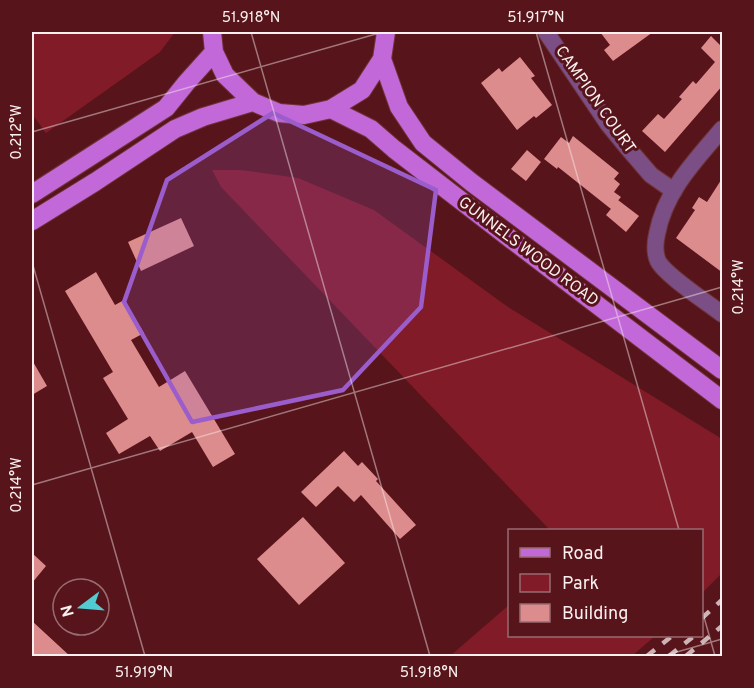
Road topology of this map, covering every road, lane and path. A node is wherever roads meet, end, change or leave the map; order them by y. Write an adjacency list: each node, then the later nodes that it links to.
1 (212, 32): 4 (main road)
2 (386, 32): 5 (main road)
3 (546, 32): 9 (street, CAMPION COURT)
4 (214, 52): 6 (main road); 10 (main road)
5 (382, 60): 7 (main road); 13 (main road, GUNNELS WOOD ROAD)
6 (253, 102): 7 (main road); 11 (main road)
7 (331, 109): 14 (main road, GUNNELS WOOD ROAD)
8 (723, 129): 9 (street)
9 (674, 191): 12 (street)
10 (32, 194)
11 (32, 221)
12 (723, 314)
13 (723, 370)
14 (723, 400)

